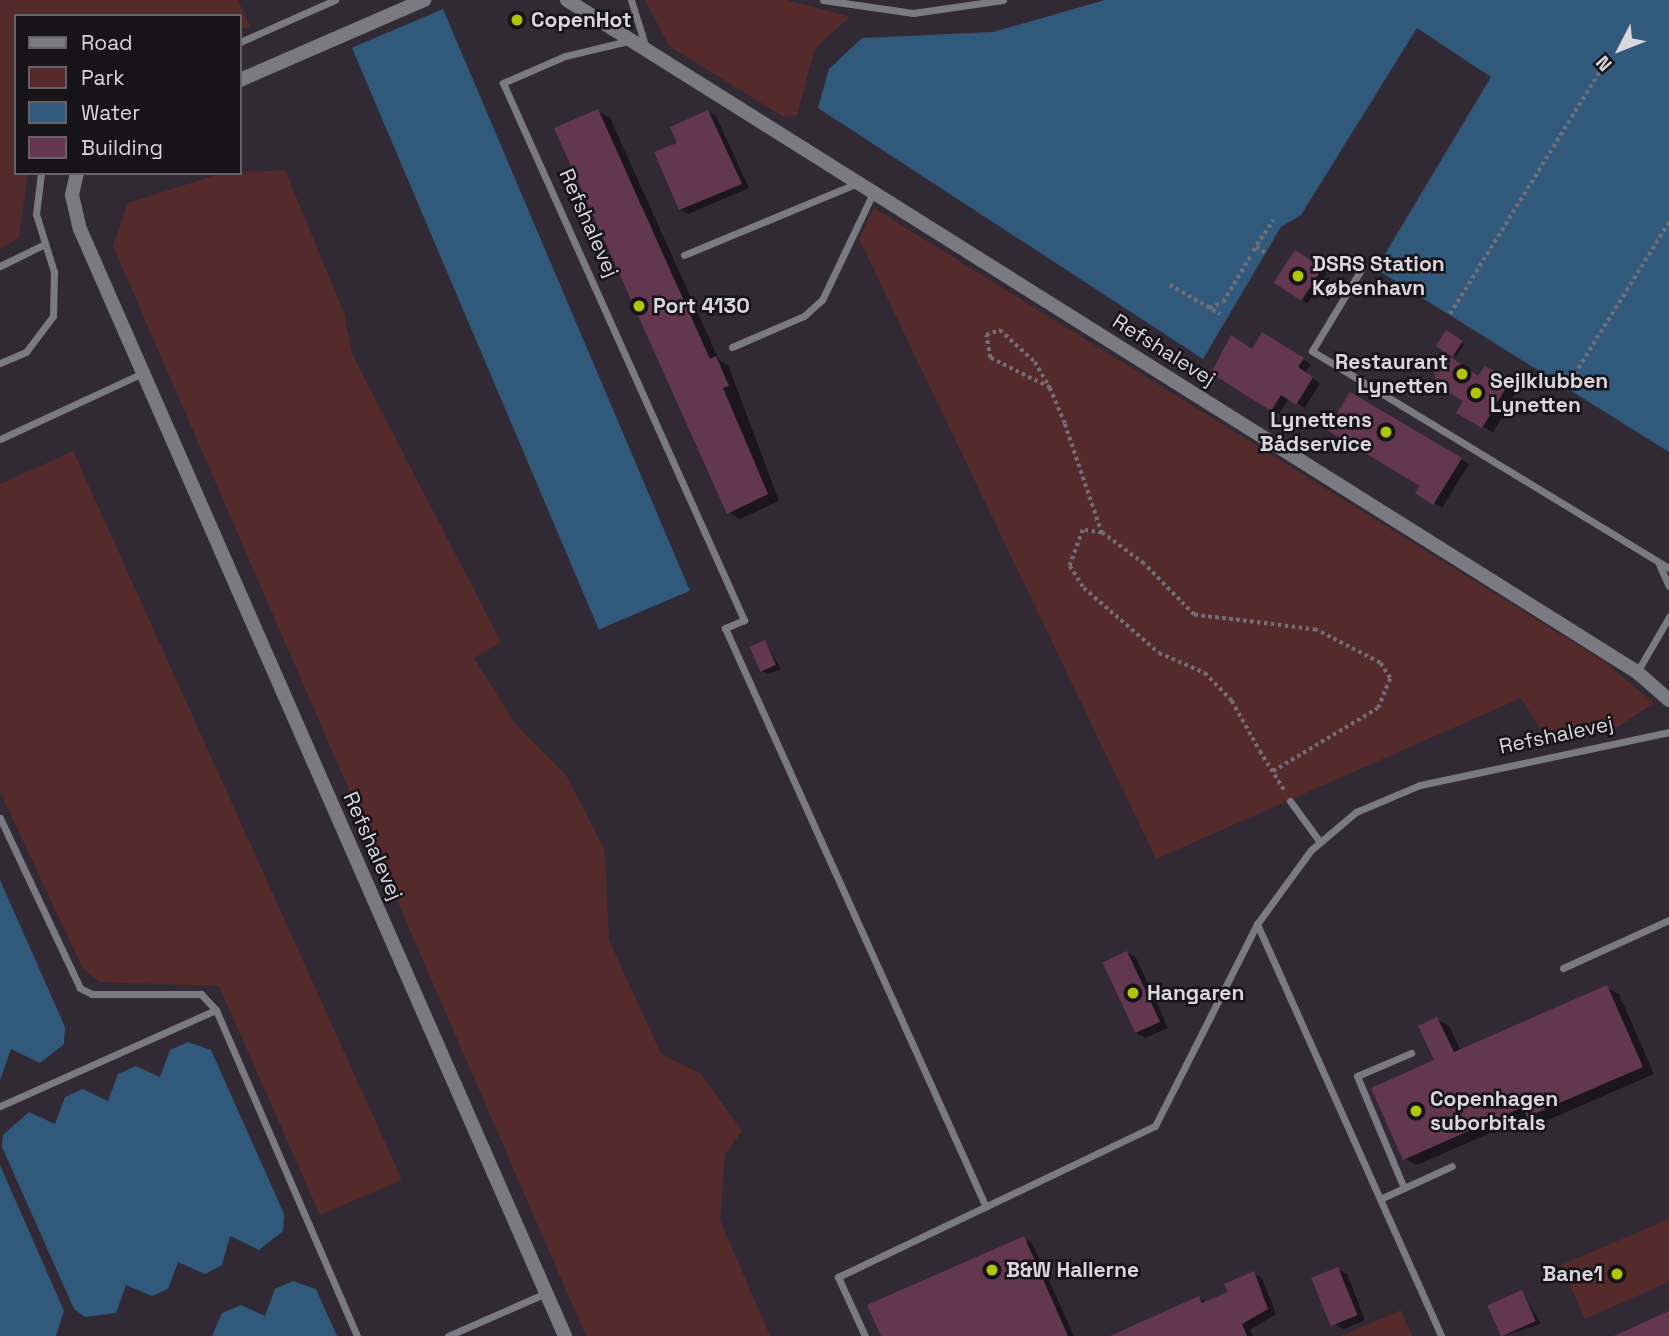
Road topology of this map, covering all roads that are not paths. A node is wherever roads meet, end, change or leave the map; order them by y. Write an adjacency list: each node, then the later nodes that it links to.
1 (335, 0): 8 (lane)
2 (424, 0): 10 (street)
3 (567, 0): 7 (street, Refshalevej)
4 (631, 0): 9 (lane)
5 (823, 0): 6 (lane)
6 (1003, 0)
7 (632, 40): 9 (street, Refshalevej); 42 (lane, Refshalevej)
8 (242, 41)
9 (646, 49): 13 (street, Refshalevej)
10 (242, 79)
11 (41, 175): 15 (lane)
12 (77, 175): 21 (street, Refshalevej)
13 (859, 183): 14 (street, Refshalevej); 16 (lane)
14 (873, 192): 19 (lane); 27 (street, Refshalevej)
15 (43, 245): 17 (lane); 20 (lane)
16 (684, 255)
17 (0, 266)
18 (1362, 268): 23 (lane)
19 (732, 347)
20 (0, 363)
21 (143, 373): 22 (lane); 43 (street, Refshalevej)
22 (0, 439)
23 (1658, 562): 24 (lane); 25 (lane)
24 (1669, 568)
25 (1669, 586)
26 (1669, 620): 27 (lane)
27 (1637, 672): 28 (street, Refshalevej)
28 (1669, 699)
29 (1669, 732): 32 (lane, Refshalevej)
30 (1290, 801): 32 (lane)
31 (0, 818): 36 (lane)
32 (1320, 842): 34 (lane, Refshalevej)
33 (1669, 920): 35 (lane)
34 (1257, 924): 41 (lane); 42 (lane, Refshalevej)
35 (1563, 968)
36 (216, 1010): 38 (lane); 44 (lane)
37 (1411, 1053): 40 (lane)
38 (0, 1106)
39 (1452, 1166): 40 (lane)
40 (1404, 1188): 41 (lane)
41 (1380, 1199): 48 (lane)
42 (986, 1206): 47 (lane, Refshalevej)
43 (546, 1293): 45 (lane); 46 (street, Refshalevej)
44 (357, 1336)
45 (448, 1336)
46 (565, 1336)
47 (865, 1336)
48 (1441, 1336)

